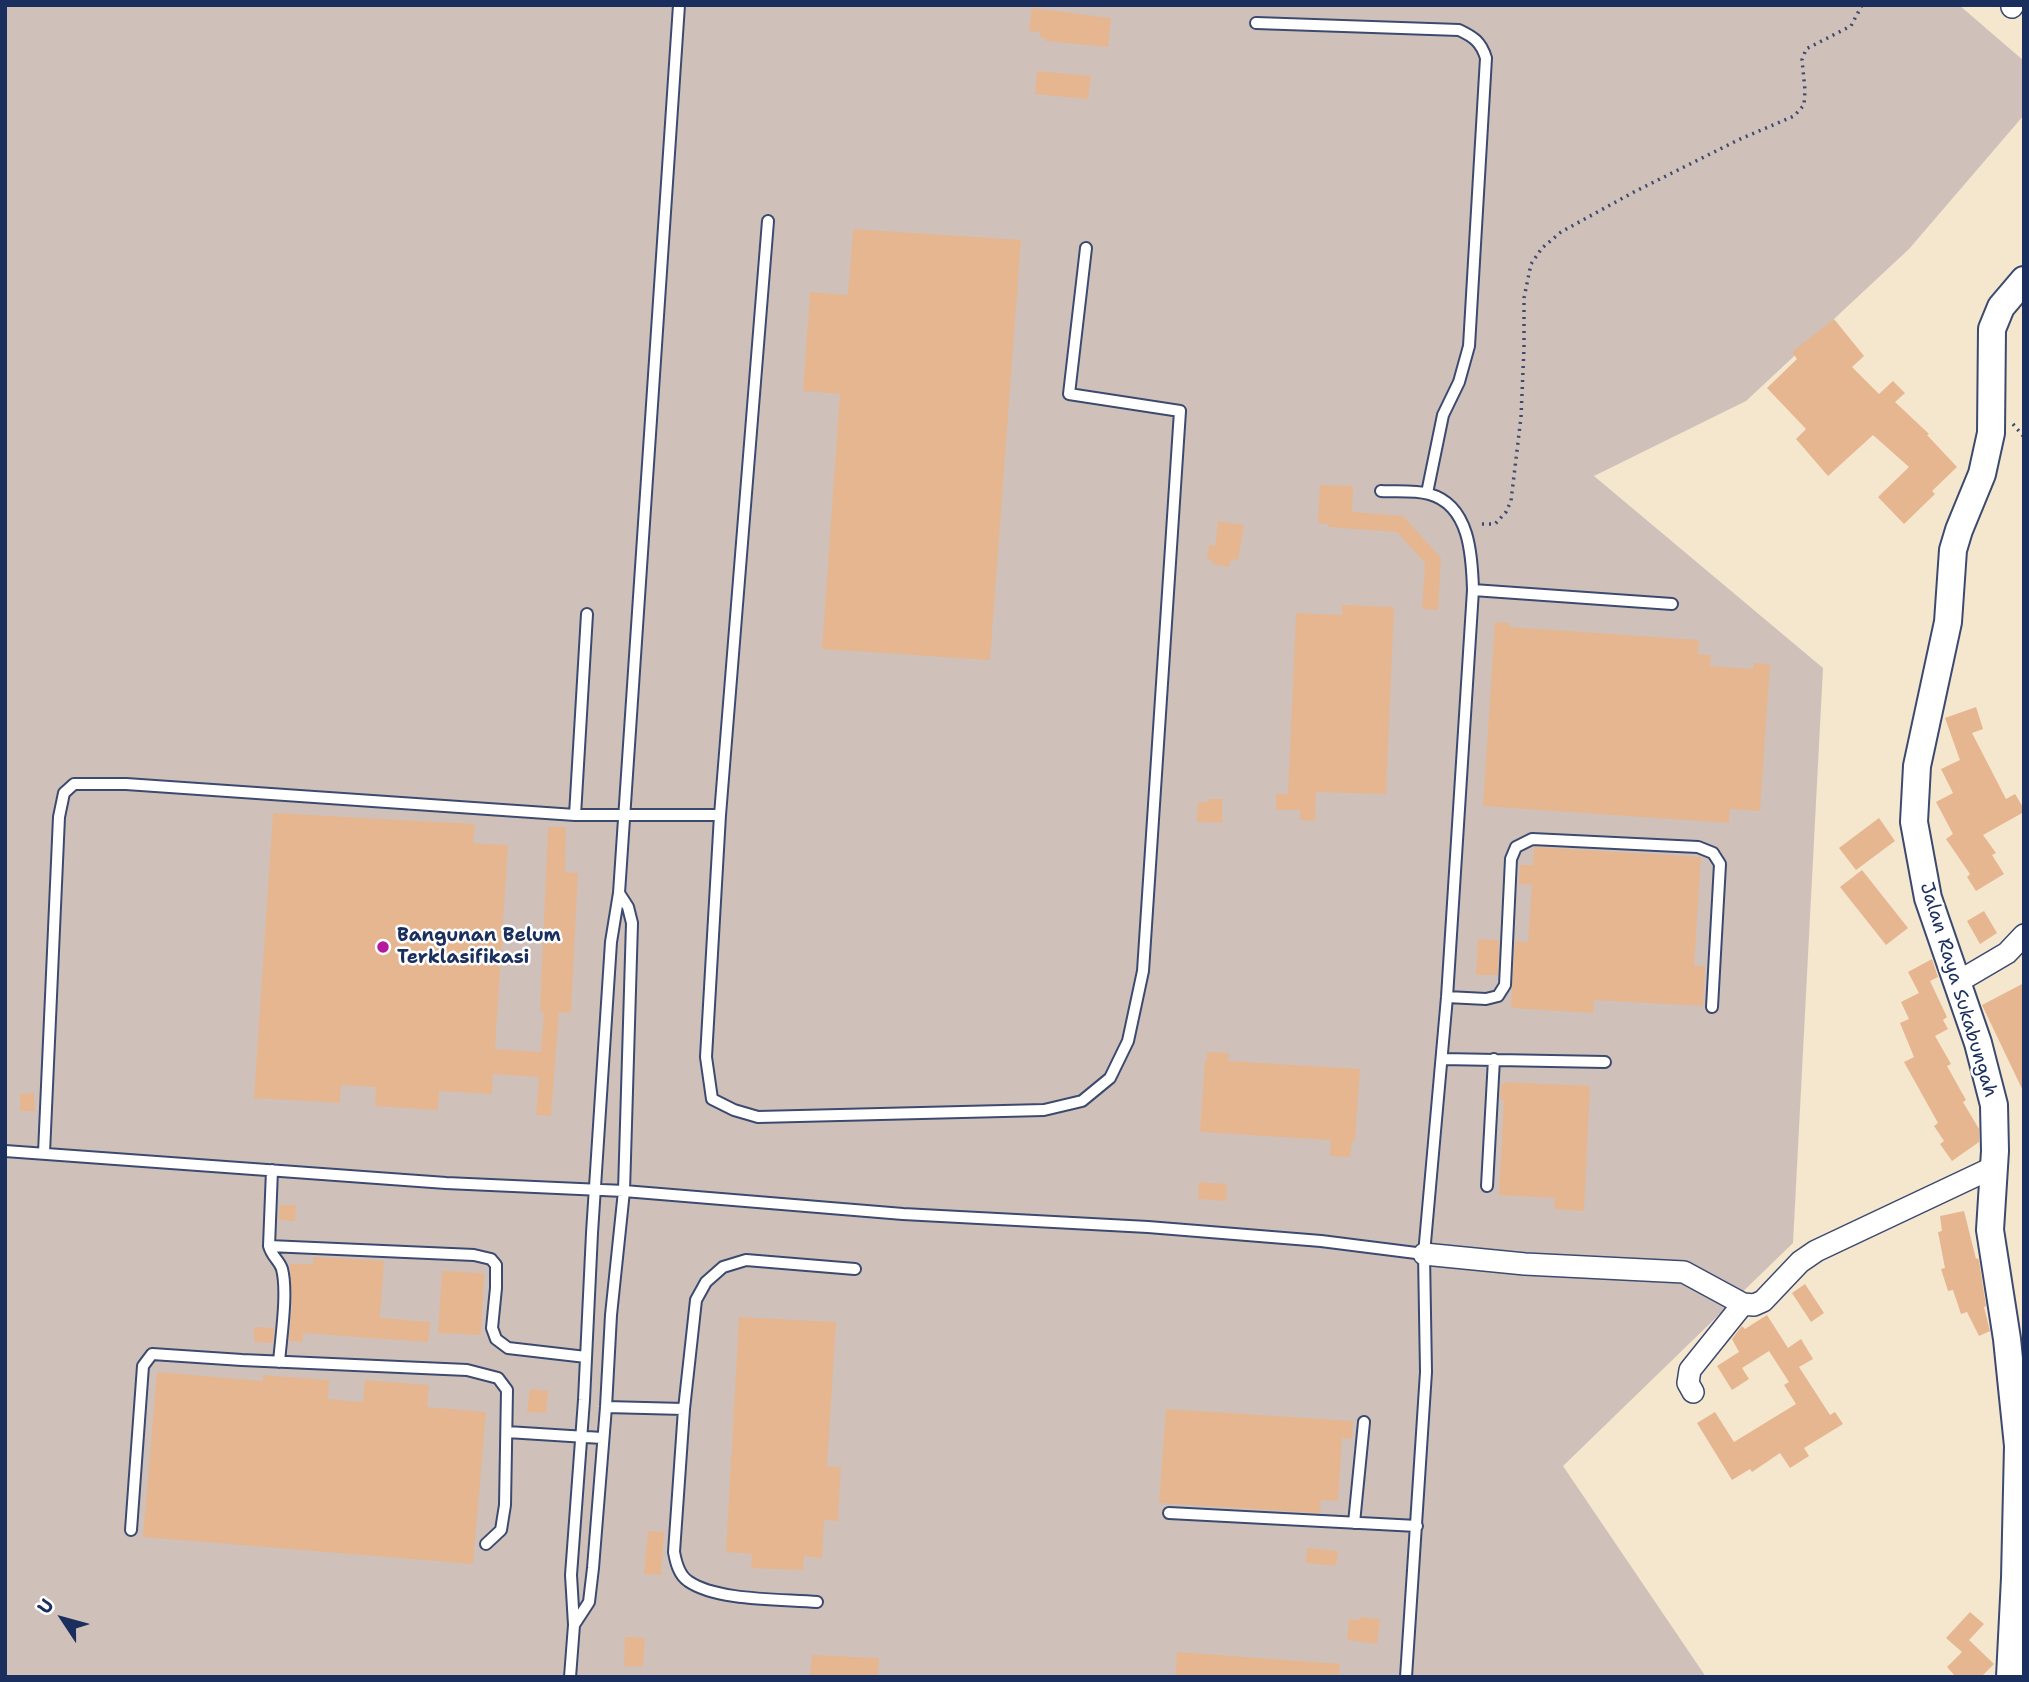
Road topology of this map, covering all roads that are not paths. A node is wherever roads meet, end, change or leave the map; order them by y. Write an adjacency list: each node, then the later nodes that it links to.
1 (679, 5): 13 (lane)
2 (1256, 23): 7 (lane)
3 (768, 221): 11 (lane)
4 (1087, 248): 11 (lane)
5 (2024, 280): 16 (street, Jalan Raya Sukabungah)
6 (1381, 491): 7 (lane)
7 (1427, 494): 8 (lane)
8 (1473, 590): 9 (lane); 17 (lane)
9 (1672, 604)
10 (587, 614): 12 (lane)
11 (720, 815): 13 (lane)
12 (575, 816): 13 (lane); 23 (lane)
13 (623, 816): 14 (lane)
14 (619, 893): 27 (lane); 28 (lane)
15 (2024, 935): 16 (street)
16 (1956, 983): 24 (street, Jalan Raya Sukabungah)
17 (1447, 997): 18 (lane); 19 (lane)
18 (1712, 1007)
19 (1442, 1059): 20 (lane); 30 (lane)
20 (1494, 1059): 21 (lane); 26 (lane)
21 (1605, 1062)
22 (5, 1151): 23 (lane)
23 (44, 1153): 25 (lane)
24 (1994, 1167): 32 (street); 42 (street, Jalan Raya Sukabungah)
25 (272, 1170): 27 (lane); 29 (lane)
26 (1488, 1186)
27 (594, 1190): 28 (lane); 33 (lane)
28 (624, 1191): 30 (lane); 36 (lane)
29 (269, 1246): 33 (lane); 34 (lane)
30 (1424, 1254): 32 (street); 45 (lane)
31 (855, 1269): 37 (lane)
32 (1743, 1304): 35 (street)
33 (586, 1356): 40 (lane)
34 (279, 1362): 39 (lane); 46 (lane)
35 (1693, 1392)
36 (606, 1407): 37 (lane); 41 (lane)
37 (684, 1409): 49 (lane)
38 (1364, 1422): 44 (lane)
39 (507, 1432): 40 (lane); 47 (lane)
40 (580, 1438): 41 (lane); 50 (lane)
41 (602, 1438): 50 (lane)
42 (2021, 1497): 48 (street, Jalan Raya Sukabungah)
43 (1169, 1513): 44 (lane)
44 (1354, 1523): 45 (lane)
45 (1417, 1526): 52 (lane)
46 (131, 1530)
47 (486, 1544)
48 (2020, 1577): 53 (street, Jalan Raya Sukabungah)
49 (817, 1602)
50 (574, 1625): 51 (lane)
51 (570, 1677)
52 (1406, 1677)
53 (2010, 1677)

